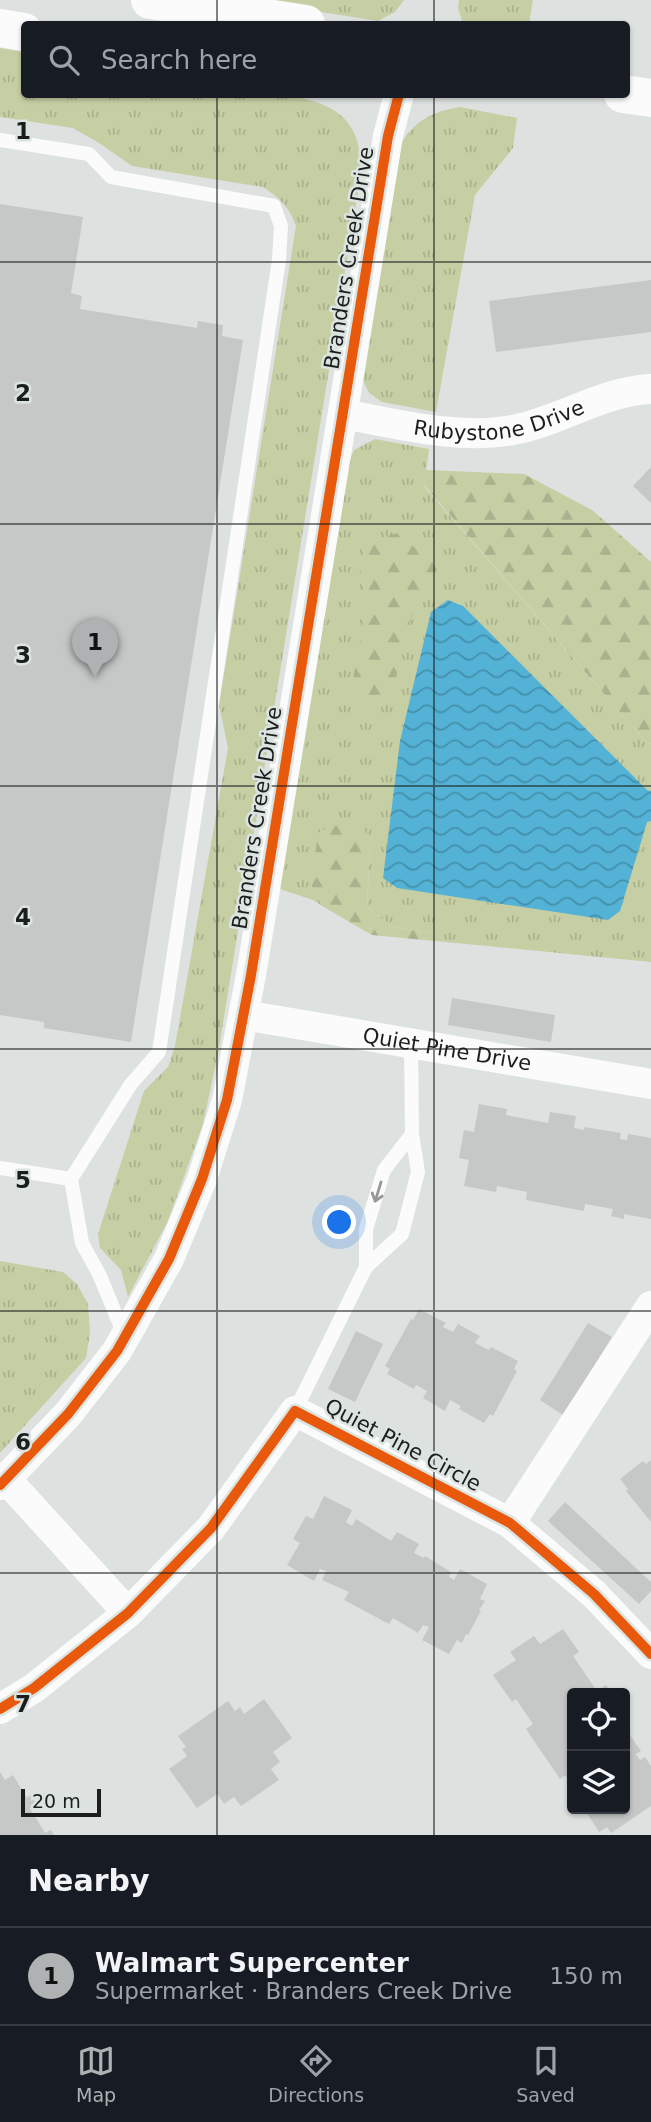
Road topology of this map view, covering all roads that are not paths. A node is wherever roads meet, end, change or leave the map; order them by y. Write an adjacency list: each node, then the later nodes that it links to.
1 (150, 0): 2 (street)
2 (286, 21)
3 (0, 29): 4 (street)
4 (21, 32)
5 (630, 95): 7 (street)
6 (398, 98): 10 (street, Branders Creek Drive)
7 (651, 98)
8 (0, 140): 16 (lane)
9 (651, 389): 10 (street, Rubystone Drive)
10 (343, 414): 11 (street, Branders Creek Drive)
11 (243, 1015): 12 (street, Quiet Pine Drive); 19 (street, Branders Creek Drive)
12 (411, 1042): 13 (street, Quiet Pine Drive); 14 (lane)
13 (651, 1084)
14 (411, 1133): 17 (lane, one-way to 17); 17 (lane)
15 (0, 1168): 16 (lane)
16 (71, 1179): 19 (lane)
17 (366, 1267): 20 (lane)
18 (651, 1306): 22 (street)
19 (125, 1337): 21 (street, Branders Creek Drive)
20 (295, 1411): 22 (street, Quiet Pine Circle); 23 (street, Quiet Pine Circle)
21 (3, 1482): 23 (street)
22 (510, 1523): 24 (street, Quiet Pine Circle)
23 (128, 1613): 25 (street, Quiet Pine Circle)
24 (651, 1654)
25 (0, 1709)

